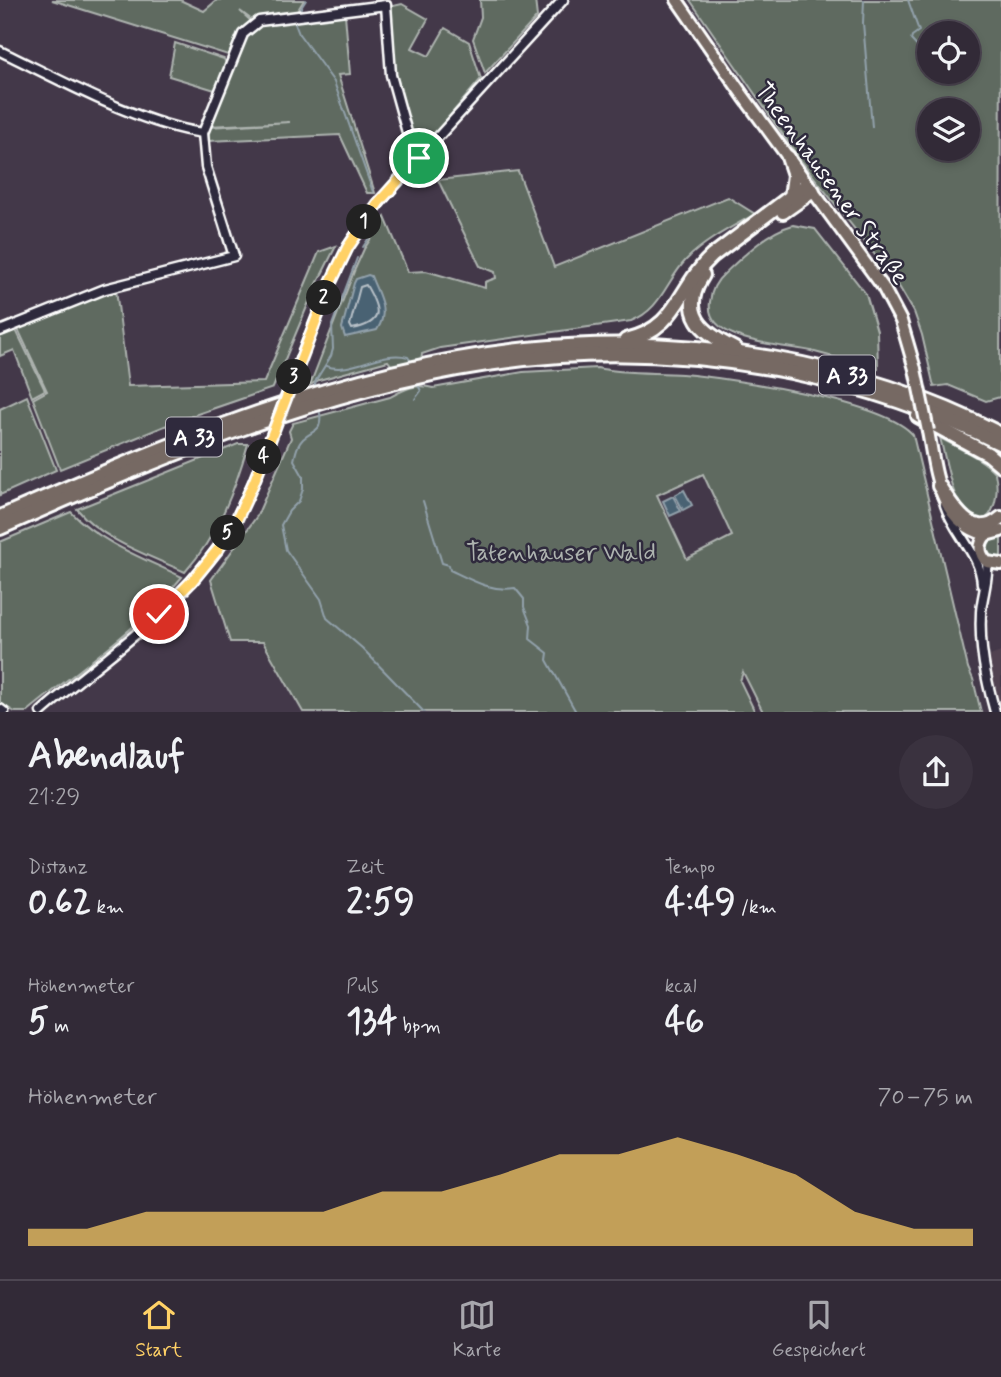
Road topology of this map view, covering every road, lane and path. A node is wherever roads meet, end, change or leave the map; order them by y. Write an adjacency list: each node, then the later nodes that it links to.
1 (563, 0): 6 (street)
2 (677, 0): 5 (main road, Theenhausener Straße)
3 (0, 51): 4 (street)
4 (202, 133): 6 (street); 9 (street)
5 (788, 157): 7 (main road, Theenhausener Straße); 8 (highway)
6 (419, 158): 28 (street, bridge)
7 (810, 188): 8 (highway); 11 (highway); 18 (main road, Theenhausener Straße, bridge)
8 (790, 197): 10 (highway)
9 (0, 331)
10 (602, 344): 11 (highway, A 33); 12 (highway, A 33)
11 (742, 353): 15 (highway, A 33)
12 (425, 372): 13 (highway, A 33); 14 (highway, A 33)
13 (394, 378): 20 (highway, A 33); 22 (highway, A 33)
14 (875, 393): 16 (highway, A 33); 17 (highway)
15 (1001, 434)
16 (1001, 444)
17 (1001, 465)
18 (939, 486): 19 (main road, Theenhausener Straße); 21 (highway)
19 (944, 503): 24 (main road, Theenhausener Straße); 26 (street)
20 (0, 517)
21 (1001, 517)
22 (0, 527)
23 (1001, 531): 24 (main road)
24 (983, 539): 25 (main road)
25 (995, 564): 26 (street); 27 (street)
26 (981, 611): 27 (street)
27 (981, 632): 29 (street)
28 (41, 712)
29 (995, 712)

